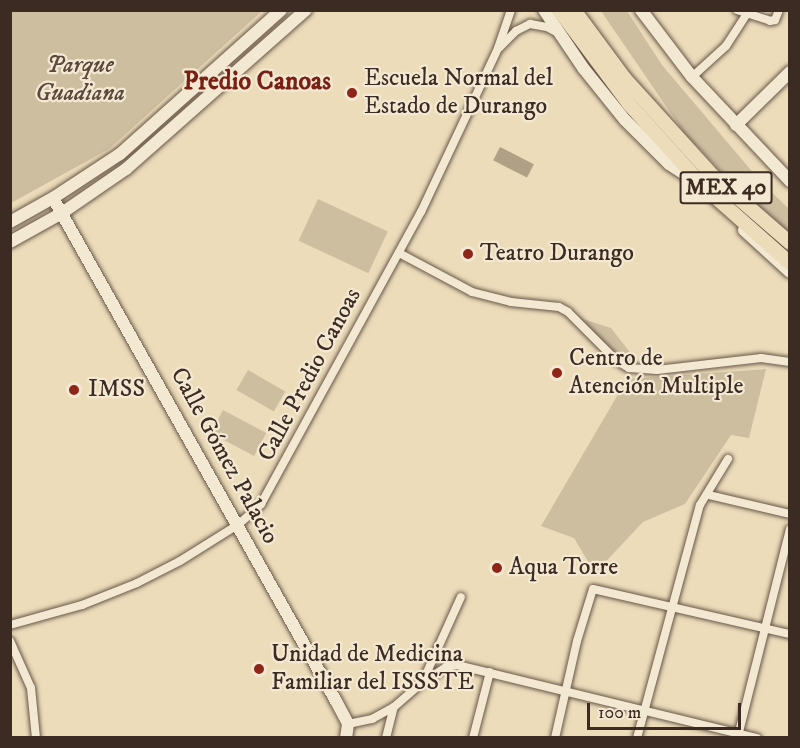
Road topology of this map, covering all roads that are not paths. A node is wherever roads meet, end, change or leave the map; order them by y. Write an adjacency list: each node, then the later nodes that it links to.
1 (281, 10): 19 (street)
2 (306, 10): 20 (street)
3 (511, 10): 12 (street, Calle Predio Canoas)
4 (544, 10): 11 (street)
5 (559, 10): 16 (main road, MEX 40)
6 (574, 10): 16 (main road, MEX 40)
7 (640, 10): 14 (street)
8 (737, 10): 10 (street)
9 (779, 10): 10 (street)
10 (747, 14): 14 (street)
11 (558, 33): 12 (street); 18 (street)
12 (498, 48): 24 (street, Calle Predio Canoas)
13 (789, 72): 15 (street)
14 (692, 76): 15 (street)
15 (736, 125): 17 (street)
16 (663, 132): 18 (main road, MEX 40); 23 (main road, MEX 40)
17 (789, 181)
18 (704, 187): 25 (main road, MEX 40); 26 (street)
19 (54, 198): 20 (street, Calle Gómez Palacio); 21 (street)
20 (62, 213): 22 (street); 31 (street, Calle Gómez Palacio)
21 (10, 222)
22 (10, 242)
23 (789, 243)
24 (399, 253): 27 (street); 31 (street, Calle Predio Canoas)
25 (789, 263)
26 (789, 272)
27 (789, 362)
28 (728, 459): 29 (street)
29 (709, 495): 30 (street); 34 (street)
30 (789, 514)
31 (239, 524): 35 (street, Calle Predio Canoas); 44 (street, Calle Gómez Palacio)
32 (789, 530): 36 (street)
33 (461, 597): 40 (street)
34 (672, 608): 36 (street); 41 (street); 43 (street)
35 (10, 625)
36 (765, 628): 37 (street); 45 (street)
37 (789, 633)
38 (10, 640): 46 (street)
39 (490, 672): 40 (street); 41 (street); 49 (street)
40 (423, 682): 42 (street)
41 (566, 690): 43 (street); 50 (street)
42 (394, 707): 44 (street); 48 (street)
43 (645, 710): 45 (street); 51 (street)
44 (348, 724): 47 (street)
45 (738, 735): 52 (street)
46 (36, 738)
47 (346, 738)
48 (386, 738)
49 (473, 738)
50 (555, 738)
51 (637, 738)
52 (757, 738)

